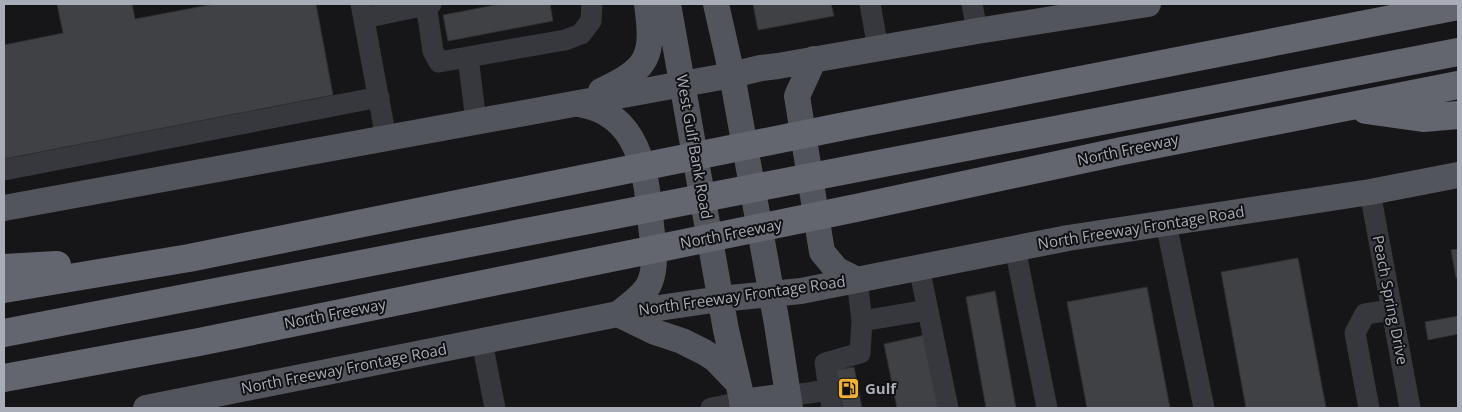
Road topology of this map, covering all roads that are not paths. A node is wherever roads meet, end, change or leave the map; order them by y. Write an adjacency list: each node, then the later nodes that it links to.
1 (428, 4): 11 (street); 16 (street)
2 (592, 4): 16 (street)
3 (647, 4): 22 (main road)
4 (668, 4): 19 (main road, West Gulf Bank Road)
5 (716, 4): 18 (main road)
6 (870, 4): 14 (street)
7 (972, 4): 12 (street)
8 (1148, 4): 12 (main road)
9 (1399, 4): 13 (highway)
10 (1458, 6): 13 (highway)
11 (363, 11): 21 (street)
12 (977, 31): 14 (main road)
13 (1242, 47): 33 (highway)
14 (878, 48): 17 (main road)
15 (1458, 52): 44 (highway)
16 (468, 57): 25 (street)
17 (814, 60): 18 (main road); 36 (main road)
18 (732, 75): 19 (main road); 38 (main road)
19 (683, 84): 22 (main road); 39 (main road, West Gulf Bank Road)
20 (1458, 85): 23 (highway, North Freeway)
21 (379, 97): 26 (street); 27 (street)
22 (573, 103): 25 (main road); 42 (main road)
23 (1344, 106): 24 (highway); 46 (highway, North Freeway)
24 (1458, 115)
25 (476, 121): 26 (main road)
26 (386, 138): 30 (main road)
27 (4, 170)
28 (1458, 175): 29 (main road, North Freeway Frontage Road)
29 (1370, 192): 31 (main road, North Freeway Frontage Road); 41 (street, Peach Spring Drive)
30 (4, 208)
31 (1166, 223): 32 (main road, North Freeway Frontage Road); 57 (street)
32 (1015, 248): 34 (main road, North Freeway Frontage Road); 56 (street)
33 (189, 258): 35 (highway); 37 (highway)
34 (919, 267): 36 (main road, North Freeway Frontage Road); 40 (street)
35 (4, 268)
36 (857, 280): 38 (main road, North Freeway Frontage Road); 43 (street)
37 (4, 289)
38 (771, 294): 39 (main road, North Freeway Frontage Road); 50 (main road)
39 (720, 299): 42 (main road, North Freeway Frontage Road); 47 (main road, West Gulf Bank Road)
40 (927, 310): 43 (street); 55 (street)
41 (1391, 310): 58 (street); 59 (street, Peach Spring Drive)
42 (618, 314): 45 (main road, North Freeway Frontage Road); 47 (main road)
43 (862, 321): 48 (street)
44 (4, 334)
45 (482, 342): 49 (main road, North Freeway Frontage Road); 53 (street)
46 (4, 378)
47 (741, 398): 50 (main road); 54 (street)
48 (830, 399): 50 (street)
49 (224, 401): 51 (main road, North Freeway Frontage Road)
50 (789, 402)
51 (187, 403): 52 (main road, North Freeway Frontage Road)
52 (146, 408)
53 (495, 408)
54 (712, 408)
55 (948, 408)
56 (1047, 408)
57 (1204, 408)
58 (1369, 408)
59 (1410, 408)

